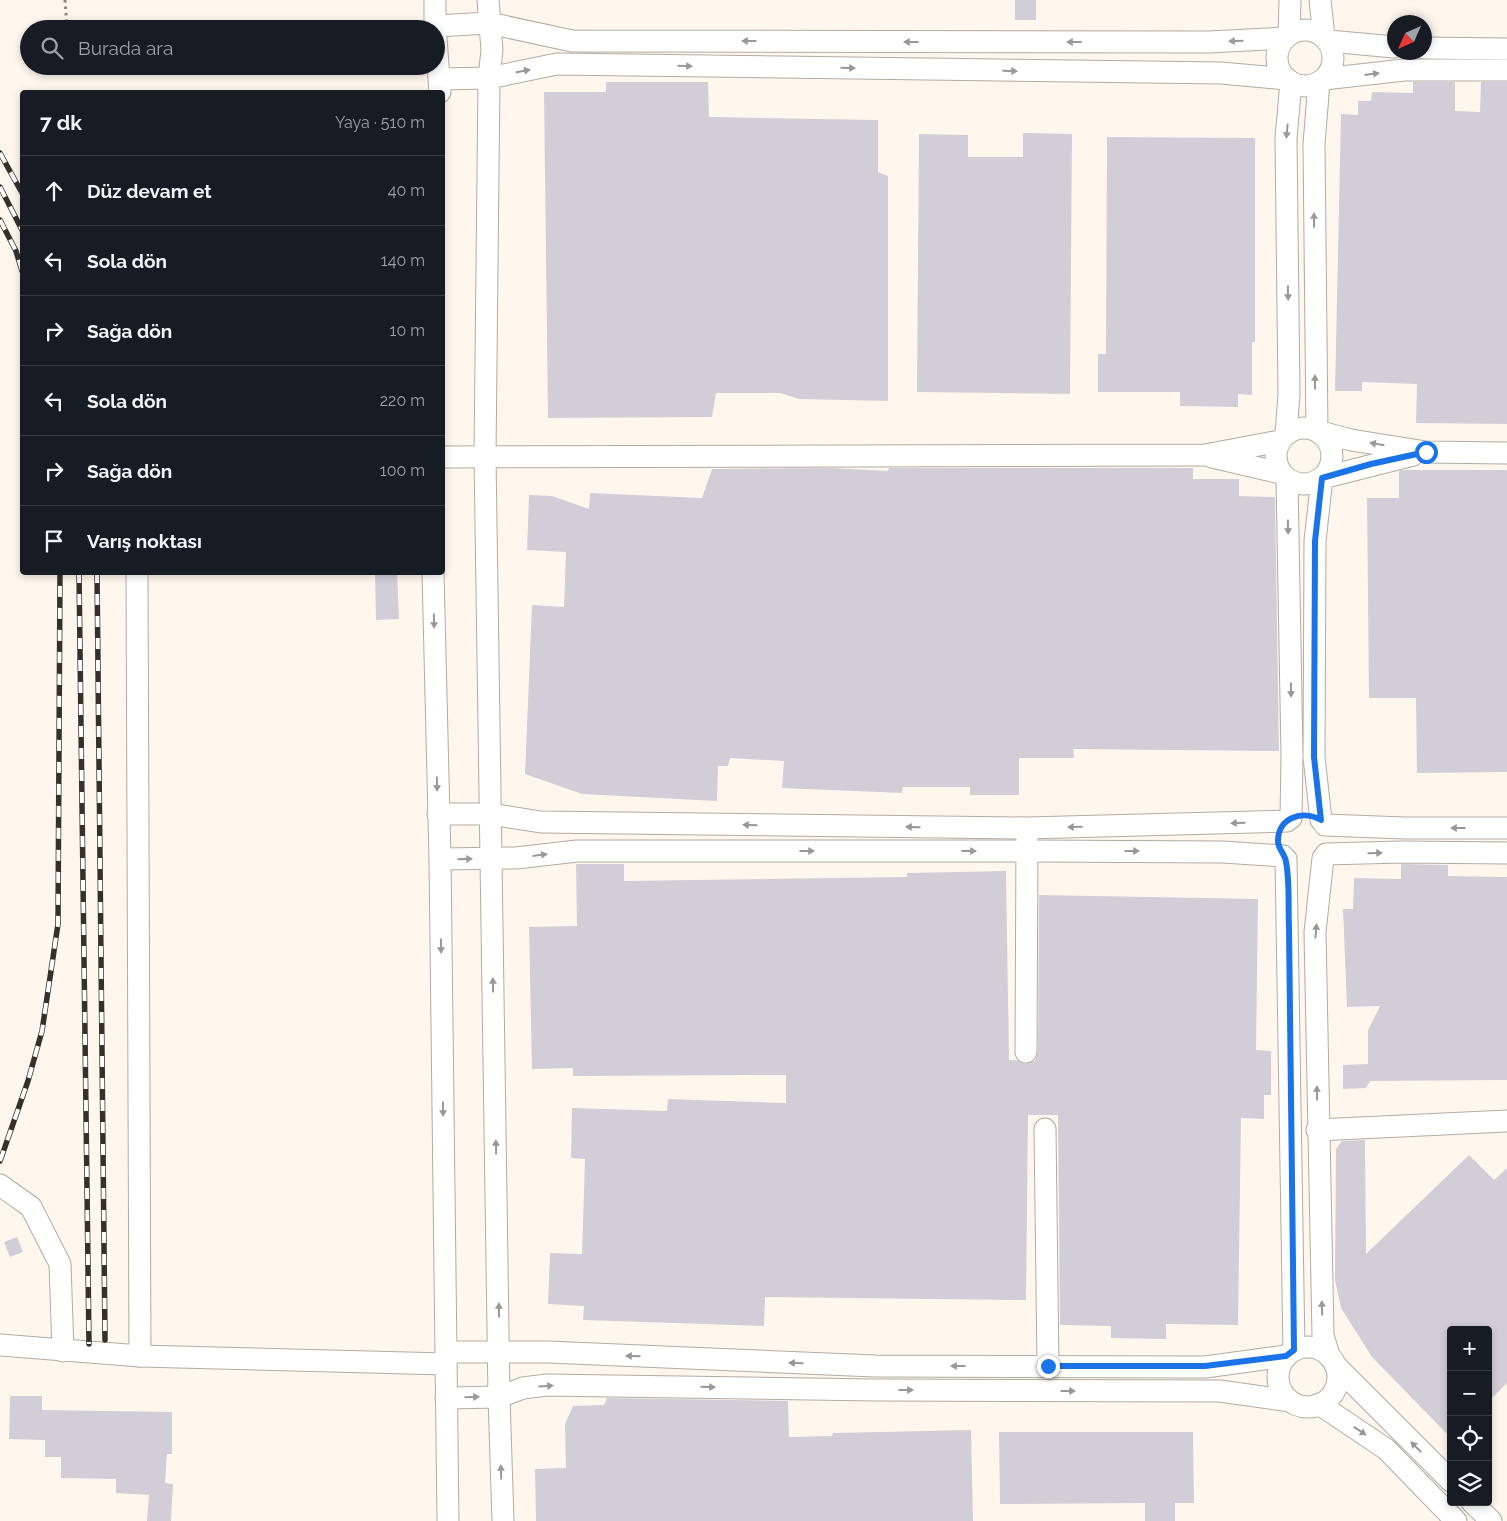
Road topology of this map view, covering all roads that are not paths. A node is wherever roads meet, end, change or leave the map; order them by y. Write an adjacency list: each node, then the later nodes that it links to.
1 (435, 0): 5 (street)
2 (488, 0): 6 (street)
3 (1290, 0): 8 (street)
4 (1320, 0): 9 (street)
5 (436, 20)
6 (489, 24): 7 (street); 8 (street, one-way to 6); 16 (street)
7 (445, 30)
8 (1287, 36): 9 (street); 17 (street)
9 (1327, 39): 10 (street); 18 (street)
10 (1387, 46)
11 (1432, 48): 12 (street)
12 (1455, 48): 13 (street); 14 (street)
13 (1507, 48)
14 (1455, 70): 15 (street); 18 (street, one-way to 14)
15 (1507, 70)
16 (489, 78): 17 (street, one-way to 17); 19 (street); 25 (street)
17 (1289, 80): 18 (street); 21 (street, one-way to 21)
18 (1321, 81): 20 (street, one-way to 18)
19 (440, 86)
20 (1317, 431): 21 (street); 22 (street, one-way to 20); 28 (street)
21 (1283, 437): 24 (street); 27 (street)
22 (1426, 452): 23 (street); 28 (street)
23 (1507, 453)
24 (1205, 455): 25 (street); 27 (street)
25 (485, 456): 26 (street); 32 (street)
26 (445, 457)
27 (1284, 476): 28 (street); 33 (street, one-way to 33)
28 (1322, 478): 34 (street)
29 (137, 575): 52 (street)
30 (433, 575): 31 (street, one-way to 31)
31 (438, 814): 32 (street); 42 (street)
32 (490, 814): 35 (street, one-way to 32); 41 (street)
33 (1289, 820): 34 (street); 35 (street, one-way to 35); 40 (street)
34 (1323, 823): 36 (street, one-way to 34); 39 (street)
35 (1027, 828): 37 (street)
36 (1507, 828)
37 (1027, 850): 40 (street, one-way to 40); 41 (street, one-way to 37); 43 (street)
38 (1507, 853): 39 (street, one-way to 38)
39 (1325, 856): 40 (street); 46 (street, one-way to 39)
40 (1285, 857): 51 (street)
41 (491, 858): 42 (street, one-way to 41); 50 (street, one-way to 41)
42 (440, 860): 53 (street, one-way to 53)
43 (1026, 1052)
44 (1507, 1121): 46 (street)
45 (1045, 1129): 57 (street)
46 (1317, 1130): 54 (street, one-way to 46)
47 (0, 1186): 49 (street)
48 (0, 1345): 49 (street)
49 (63, 1351): 52 (street)
50 (499, 1352): 53 (street); 55 (street, one-way to 50); 60 (street)
51 (1290, 1353): 54 (street); 57 (street); 62 (street)
52 (140, 1356): 53 (street)
53 (446, 1358): 61 (street)
54 (1332, 1360): 63 (street); 64 (street, one-way to 54)
55 (876, 1366): 56 (street, one-way to 55); 58 (street)
56 (998, 1366): 57 (street); 59 (street)
57 (1048, 1366)
58 (875, 1390): 59 (street, one-way to 59); 60 (street, one-way to 58)
59 (999, 1390): 62 (street, one-way to 62)
60 (499, 1397): 61 (street, one-way to 60); 67 (street, one-way to 60)
61 (446, 1398): 66 (street)
62 (1290, 1401): 63 (street)
63 (1319, 1404): 68 (street, one-way to 68)
64 (1447, 1477)
65 (1476, 1506): 69 (street)
66 (448, 1521)
67 (503, 1521)
68 (1456, 1521)
69 (1491, 1521)

